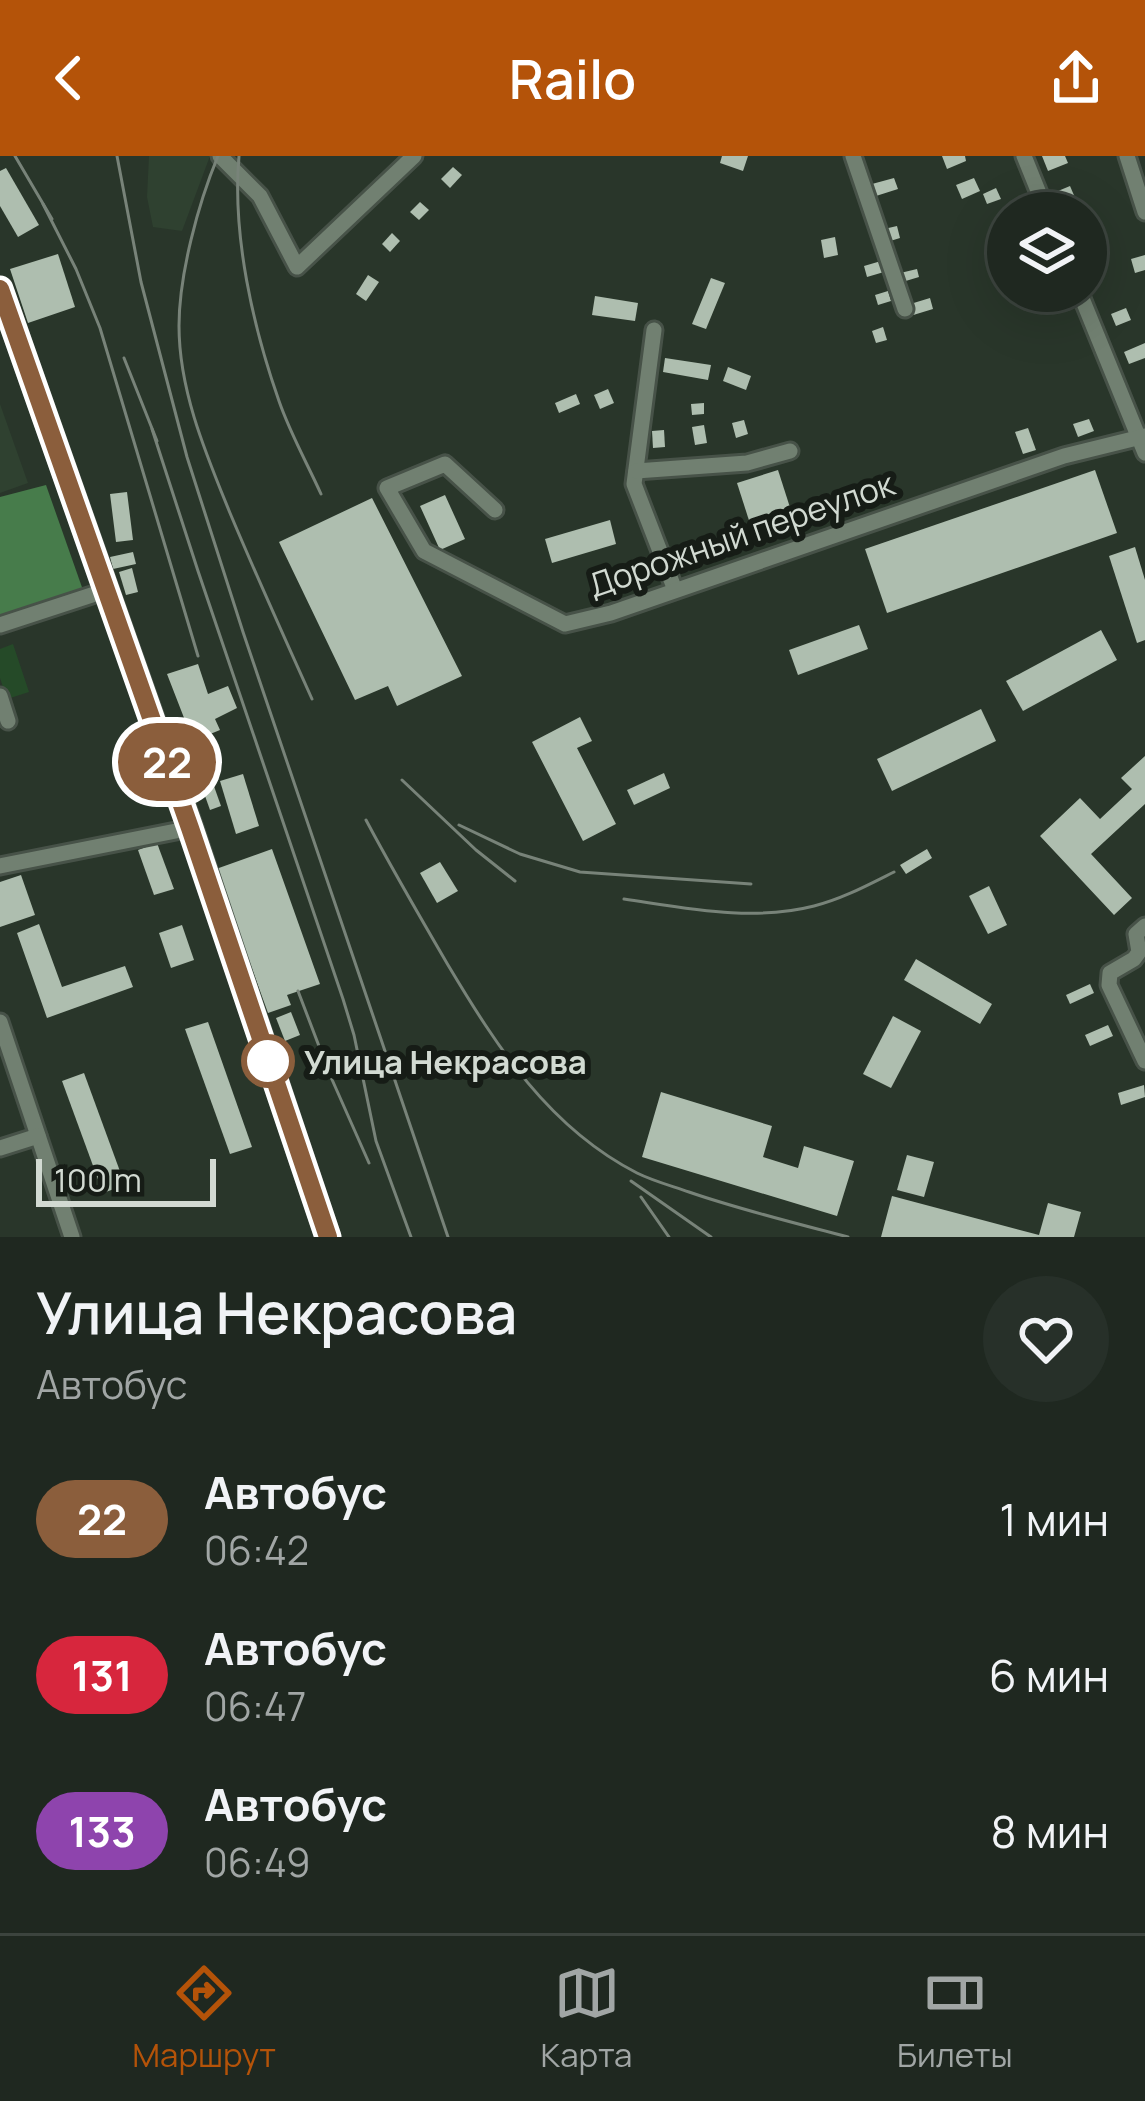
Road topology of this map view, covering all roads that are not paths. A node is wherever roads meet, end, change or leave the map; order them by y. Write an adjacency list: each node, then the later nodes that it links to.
1 (220, 156): 2 (street)
2 (414, 156)
3 (853, 156): 9 (street)
4 (1024, 156): 6 (street)
5 (1127, 156): 7 (street)
6 (1039, 192)
7 (1145, 212)
8 (0, 289): 16 (main road)
9 (905, 309)
10 (1088, 312): 12 (street)
11 (654, 330): 14 (street)
12 (1143, 442): 17 (street, Дорожный переулок)
13 (790, 451): 14 (street)
14 (636, 471): 17 (street)
15 (495, 510): 17 (street, Дорожный переулок)
16 (107, 590): 18 (street); 21 (main road)
17 (675, 590)
18 (0, 625)
19 (0, 696): 20 (street)
20 (8, 722)
21 (190, 828): 22 (street); 29 (main road)
22 (0, 866)
23 (1140, 930): 25 (street)
24 (0, 1022): 26 (street)
25 (1145, 1061)
26 (38, 1136): 27 (street); 28 (street)
27 (0, 1148)
28 (72, 1237)
29 (328, 1237)

